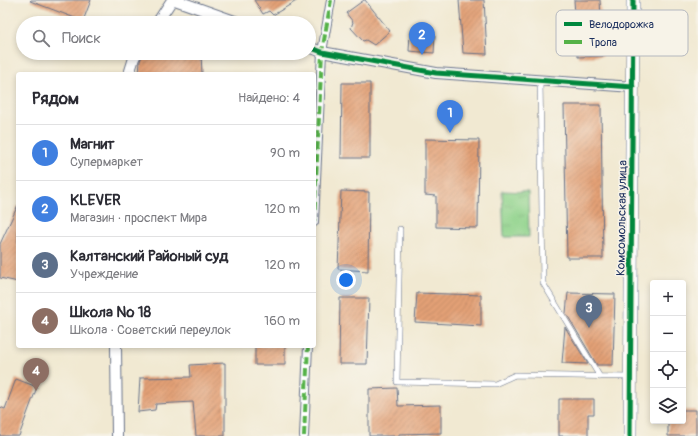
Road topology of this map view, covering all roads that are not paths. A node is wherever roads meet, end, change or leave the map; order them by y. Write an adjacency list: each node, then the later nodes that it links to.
1 (172, 0): 6 (street)
2 (175, 0): 7 (street)
3 (331, 0): 9 (street)
4 (634, 0): 5 (street, Комсомольская улица)
5 (634, 10)
6 (162, 16)
7 (220, 16)
8 (316, 50): 9 (street)
9 (322, 52): 13 (street); 15 (street)
10 (633, 56): 14 (street, Комсомольская улица)
11 (133, 60): 12 (street)
12 (130, 72)
13 (540, 80): 14 (street); 19 (lane)
14 (633, 87): 20 (street, Комсомольская улица)
15 (316, 180)
16 (400, 229): 19 (lane)
17 (116, 348): 21 (street)
18 (308, 348): 22 (street)
19 (600, 377): 20 (lane)
20 (630, 377): 23 (street, Комсомольская улица)
21 (117, 436)
22 (304, 436)
23 (630, 436)

